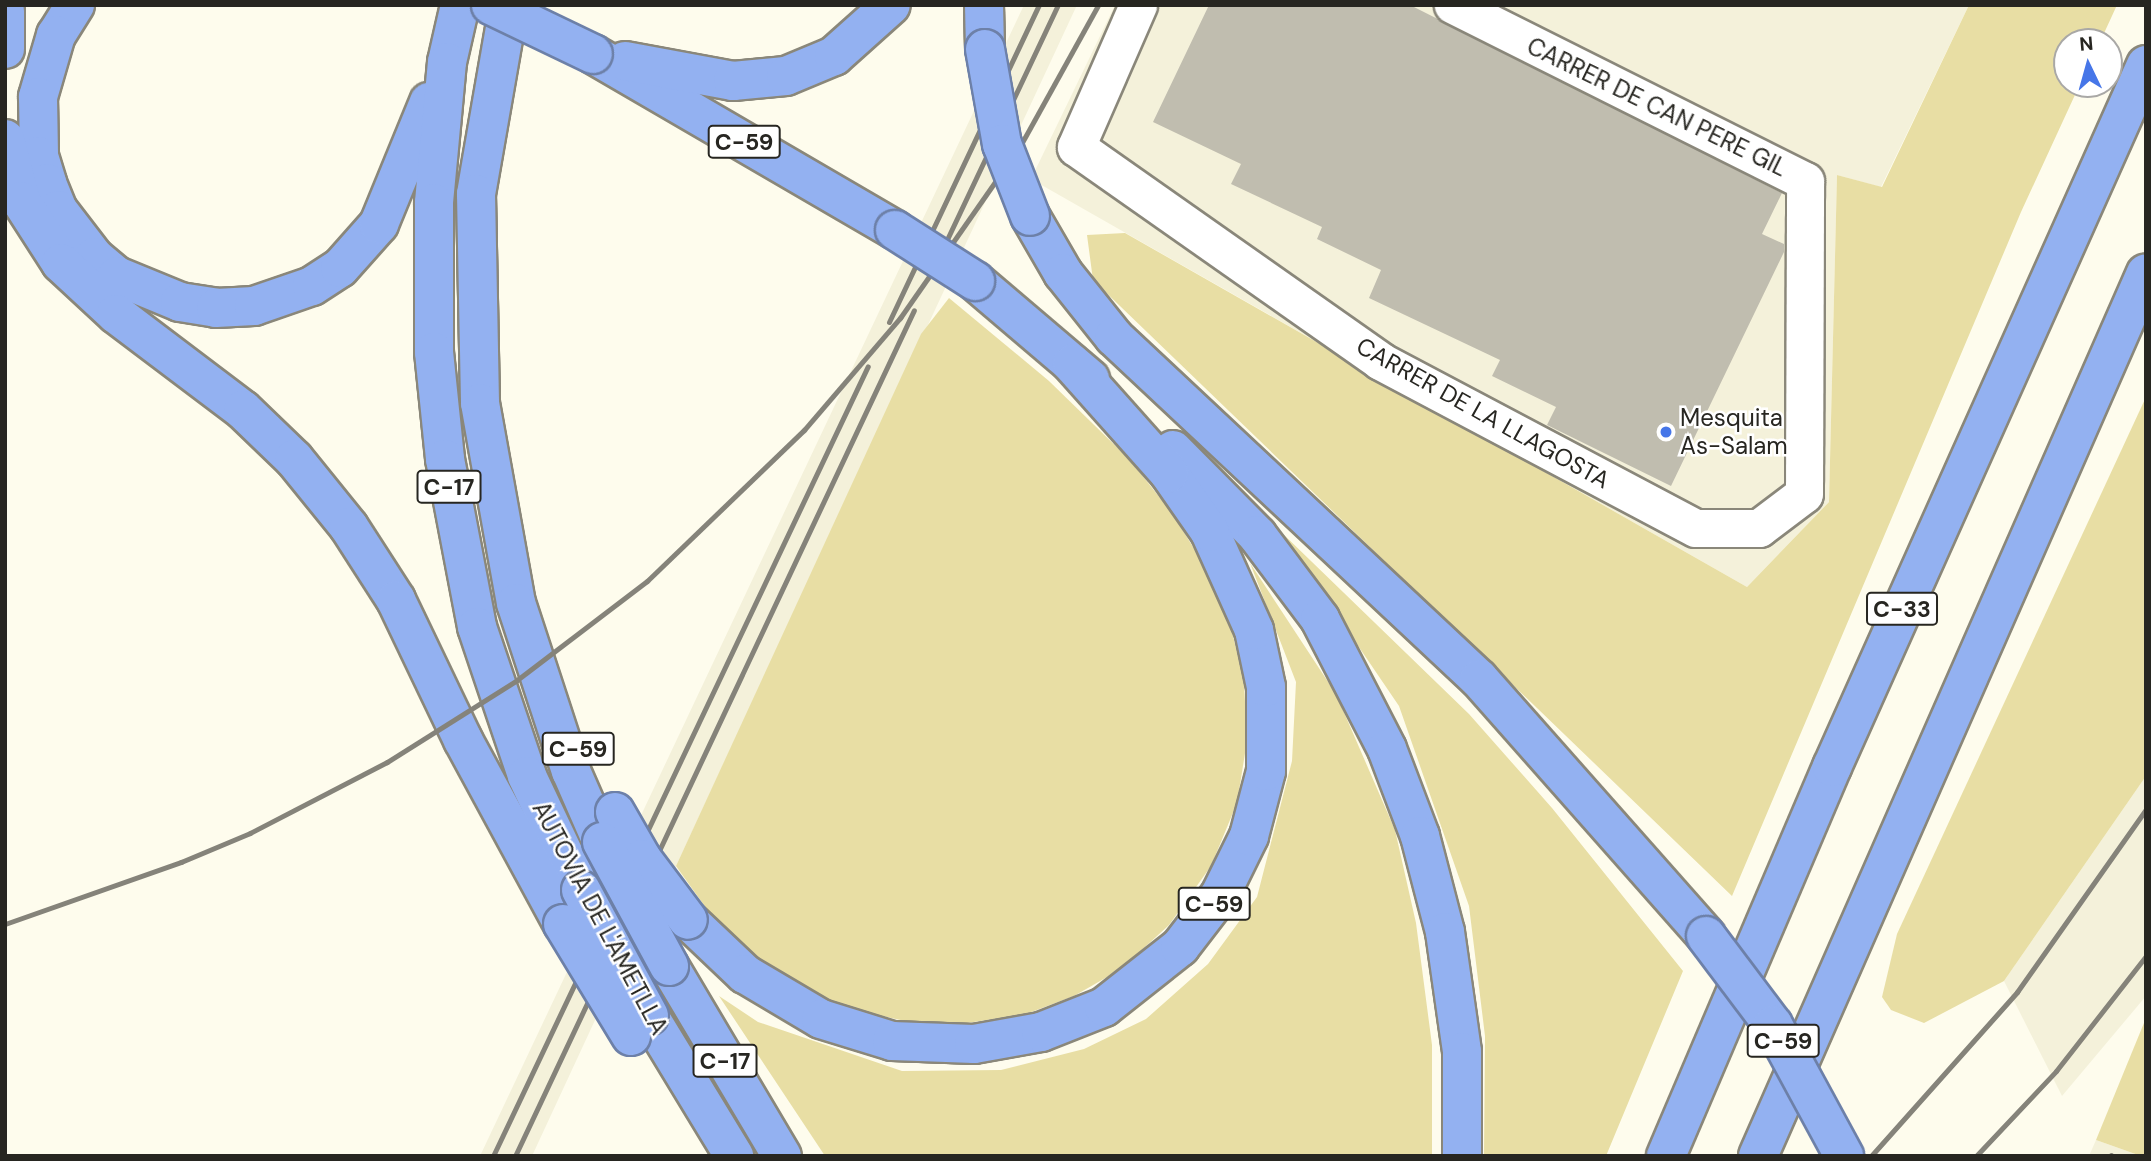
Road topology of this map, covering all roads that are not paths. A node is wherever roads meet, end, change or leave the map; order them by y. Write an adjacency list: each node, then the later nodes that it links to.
1 (75, 5): 12 (highway)
2 (460, 5): 12 (highway, AUTOVIA DE L'AMETLLA / C-17)
3 (491, 5): 11 (highway, C-59, bridge)
4 (509, 5): 20 (highway, C-17)
5 (891, 5): 11 (highway)
6 (985, 5): 18 (highway, bridge)
7 (1138, 5): 19 (street, CARRER DE LA LLAGOSTA)
8 (1453, 5): 19 (street, CARRER DE CAN PERE GIL)
9 (5, 11): 10 (highway)
10 (5, 49)
11 (593, 54): 16 (highway, C-59, bridge)
12 (447, 62): 22 (highway, AUTOVIA DE L'AMETLLA / C-17, bridge)
13 (2146, 65): 27 (highway, C-33)
14 (5, 139): 22 (highway, bridge)
15 (2146, 273): 28 (highway)
16 (975, 281): 17 (highway, C-59); 18 (highway, C-59)
17 (1072, 364): 21 (highway, C-59, bridge); 26 (highway, C-59)
18 (1186, 410): 29 (highway, C-59, bridge)
19 (1804, 494)
20 (541, 686): 21 (highway, C-59)
21 (609, 827): 25 (highway, C-17, bridge)
22 (640, 1026): 23 (highway); 24 (highway, AUTOVIA DE L'AMETLLA / C-17)
23 (726, 1156)
24 (734, 1156)
25 (782, 1156)
26 (1462, 1156)
27 (1667, 1156)
28 (1758, 1156)
29 (1844, 1156)

